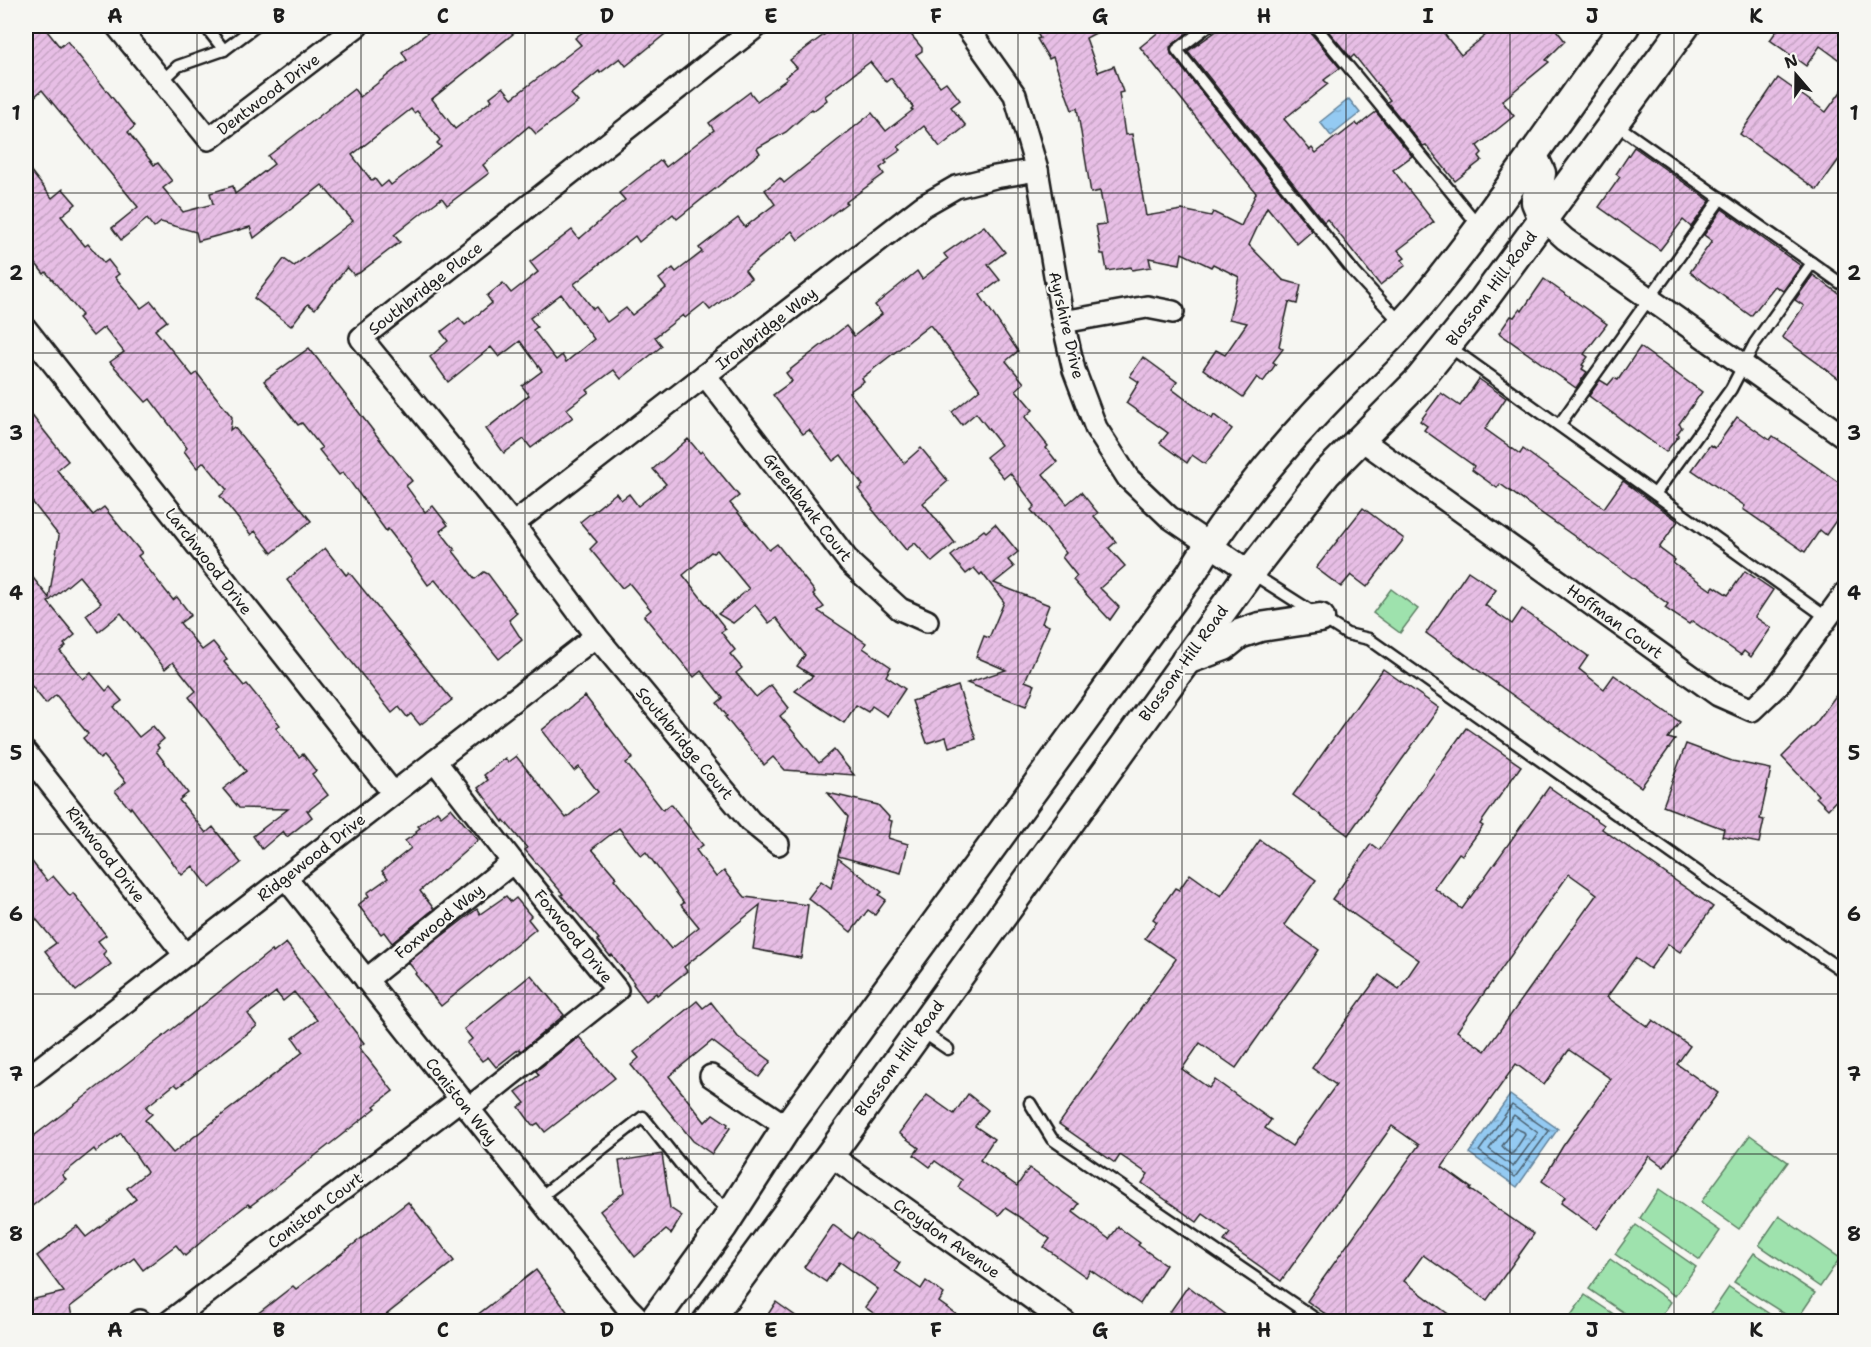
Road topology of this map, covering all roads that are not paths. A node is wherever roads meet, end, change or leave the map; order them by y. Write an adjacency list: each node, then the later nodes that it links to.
1 (117, 26): 12 (street, Dentwood Drive)
2 (205, 26): 11 (lane)
3 (256, 26): 11 (lane)
4 (357, 26): 12 (street, Dentwood Drive)
5 (757, 26): 33 (street, Southbridge Place)
6 (966, 26): 15 (street, Ayrshire Drive)
7 (1208, 26): 24 (lane)
8 (1315, 26): 18 (lane)
9 (1623, 26): 14 (main road)
10 (1685, 26): 13 (main road, Blossom Hill Road)
11 (224, 50): 12 (lane)
12 (162, 81)
13 (1614, 123): 16 (lane); 17 (main road, Blossom Hill Road)
14 (1532, 153): 17 (main road); 18 (main road)
15 (1037, 170): 23 (street, Ayrshire Drive); 28 (street, Ironbridge Way)
16 (1721, 198): 19 (lane); 21 (lane)
17 (1543, 219): 21 (street); 26 (main road, Blossom Hill Road)
18 (1479, 226): 24 (main road)
19 (1812, 263): 20 (lane); 27 (lane)
20 (1845, 287)
21 (1650, 298): 27 (street); 29 (lane)
22 (1173, 312): 23 (street)
23 (1063, 322): 34 (street, Ayrshire Drive)
24 (1402, 324): 34 (main road)
25 (26, 329): 44 (street, Larchwood Drive)
26 (1447, 345): 29 (lane); 30 (main road, Blossom Hill Road)
27 (1743, 366): 31 (street); 32 (lane)
28 (705, 375): 33 (street, Ironbridge Way); 39 (street, Greenbank Court)
29 (1559, 425): 32 (lane)
30 (1359, 438): 35 (main road, Blossom Hill Road); 37 (street, Hoffman Court)
31 (1845, 438)
32 (1655, 494): 37 (lane)
33 (513, 524): 40 (street, Southbridge Place)
34 (1208, 545): 35 (street, Ayrshire Drive); 57 (main road)
35 (1250, 572): 38 (lane); 41 (main road, Blossom Hill Road)
36 (1845, 592): 37 (street, Hoffman Court)
37 (1827, 617)
38 (1320, 618): 41 (main road); 49 (lane)
39 (927, 621)
40 (596, 636): 43 (street, Ridgewood Drive); 45 (street, Southbridge Court)
41 (1186, 660): 51 (main road, Blossom Hill Road)
42 (26, 753): 48 (street, Rimwood Drive)
43 (435, 760): 44 (street, Ridgewood Drive); 46 (street, Foxwood Drive)
44 (393, 793): 47 (street, Ridgewood Drive)
45 (778, 844)
46 (513, 862): 50 (street, Foxwood Way); 55 (street, Foxwood Drive)
47 (285, 878): 48 (street, Ridgewood Drive); 50 (street, Coniston Way)
48 (185, 955): 54 (street, Ridgewood Drive)
49 (1845, 973)
50 (366, 980): 55 (street, Coniston Way)
51 (919, 1030): 52 (lane); 58 (main road, Blossom Hill Road)
52 (948, 1049)
53 (711, 1077): 57 (street)
54 (26, 1079)
55 (465, 1104): 59 (street, Coniston Way); 61 (street, Coniston Court)
56 (1030, 1104): 66 (lane)
57 (787, 1127): 60 (main road)
58 (830, 1155): 64 (main road, Blossom Hill Road); 65 (street, Croydon Avenue)
59 (539, 1198): 60 (lane); 62 (street, Coniston Way)
60 (732, 1212): 63 (main road)
61 (169, 1322)
62 (642, 1322)
63 (653, 1322)
64 (707, 1322)
65 (1065, 1322)
66 (1320, 1322)

